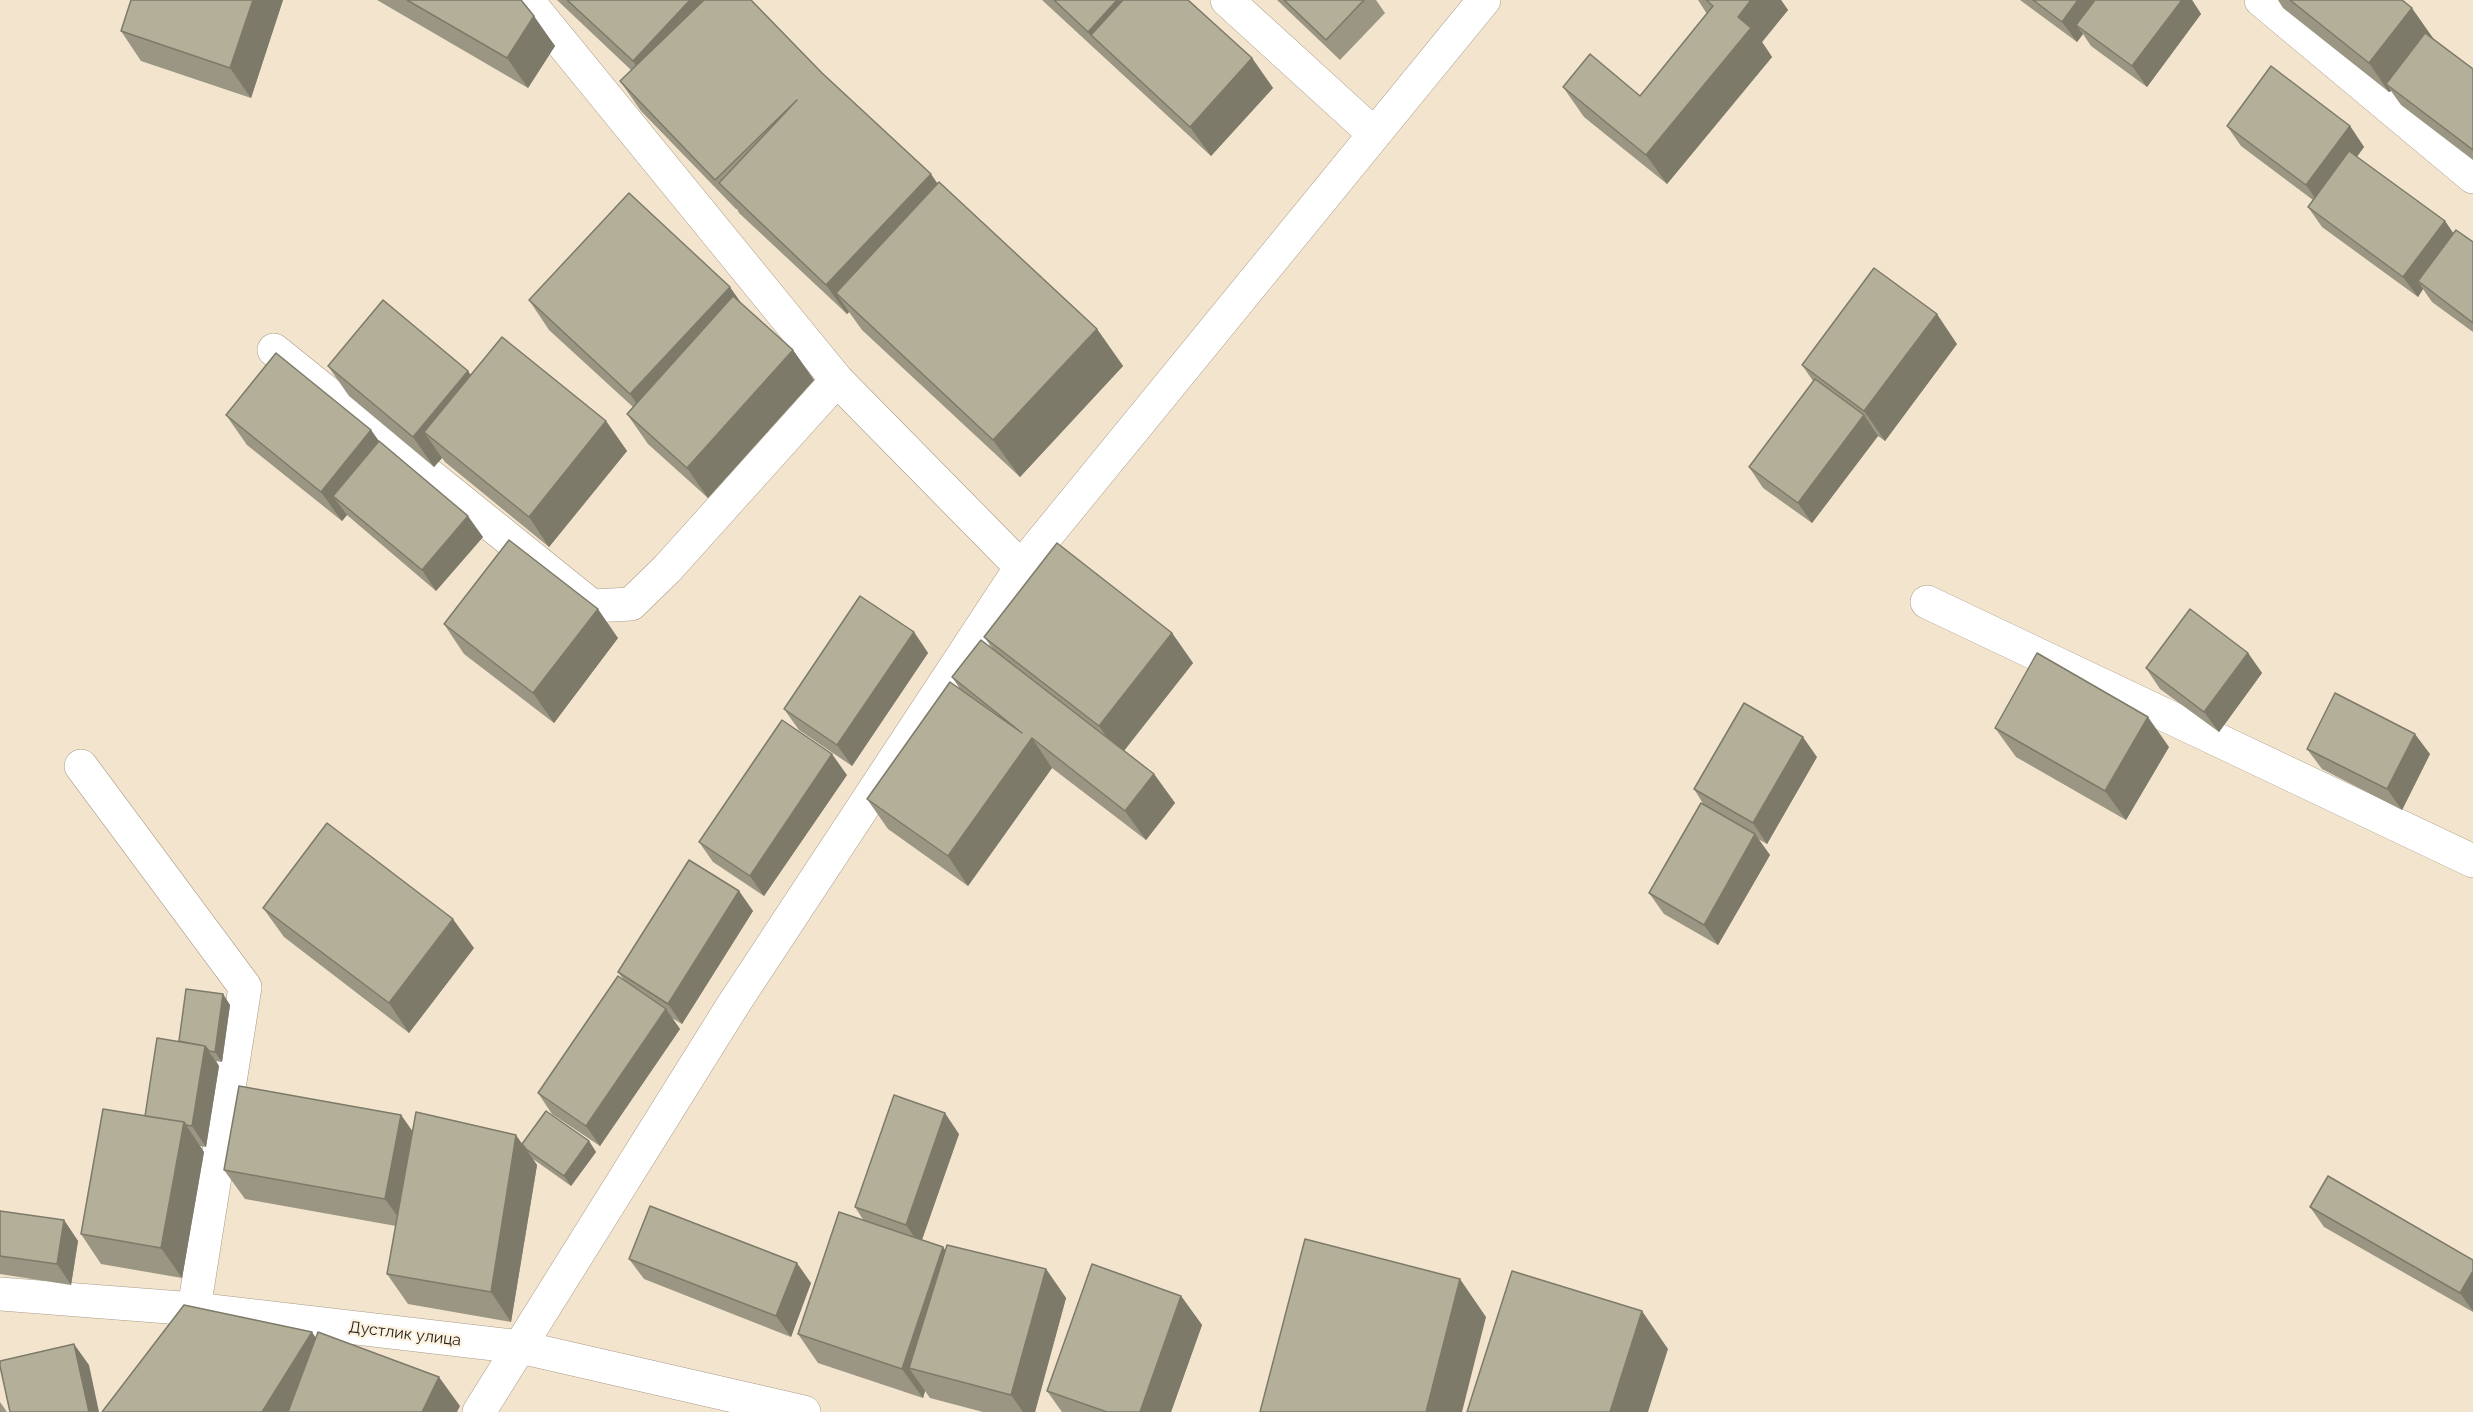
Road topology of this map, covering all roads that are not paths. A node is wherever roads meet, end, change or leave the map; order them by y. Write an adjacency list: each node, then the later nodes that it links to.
1 (527, 0): 8 (street)
2 (1227, 0): 5 (street)
3 (1484, 0): 5 (street)
4 (2261, 0): 6 (street)
5 (1374, 134): 9 (street)
6 (2473, 177)
7 (274, 350): 8 (street)
8 (837, 380): 9 (street)
9 (1021, 567): 15 (street)
10 (1927, 602): 12 (street)
11 (81, 766): 14 (street)
12 (2473, 861)
13 (0, 1294): 14 (street, Дустлик улица)
14 (194, 1309): 15 (street, Дустлик улица)
15 (520, 1347): 16 (street); 17 (street, Дустлик улица)
16 (479, 1412)
17 (804, 1412)

